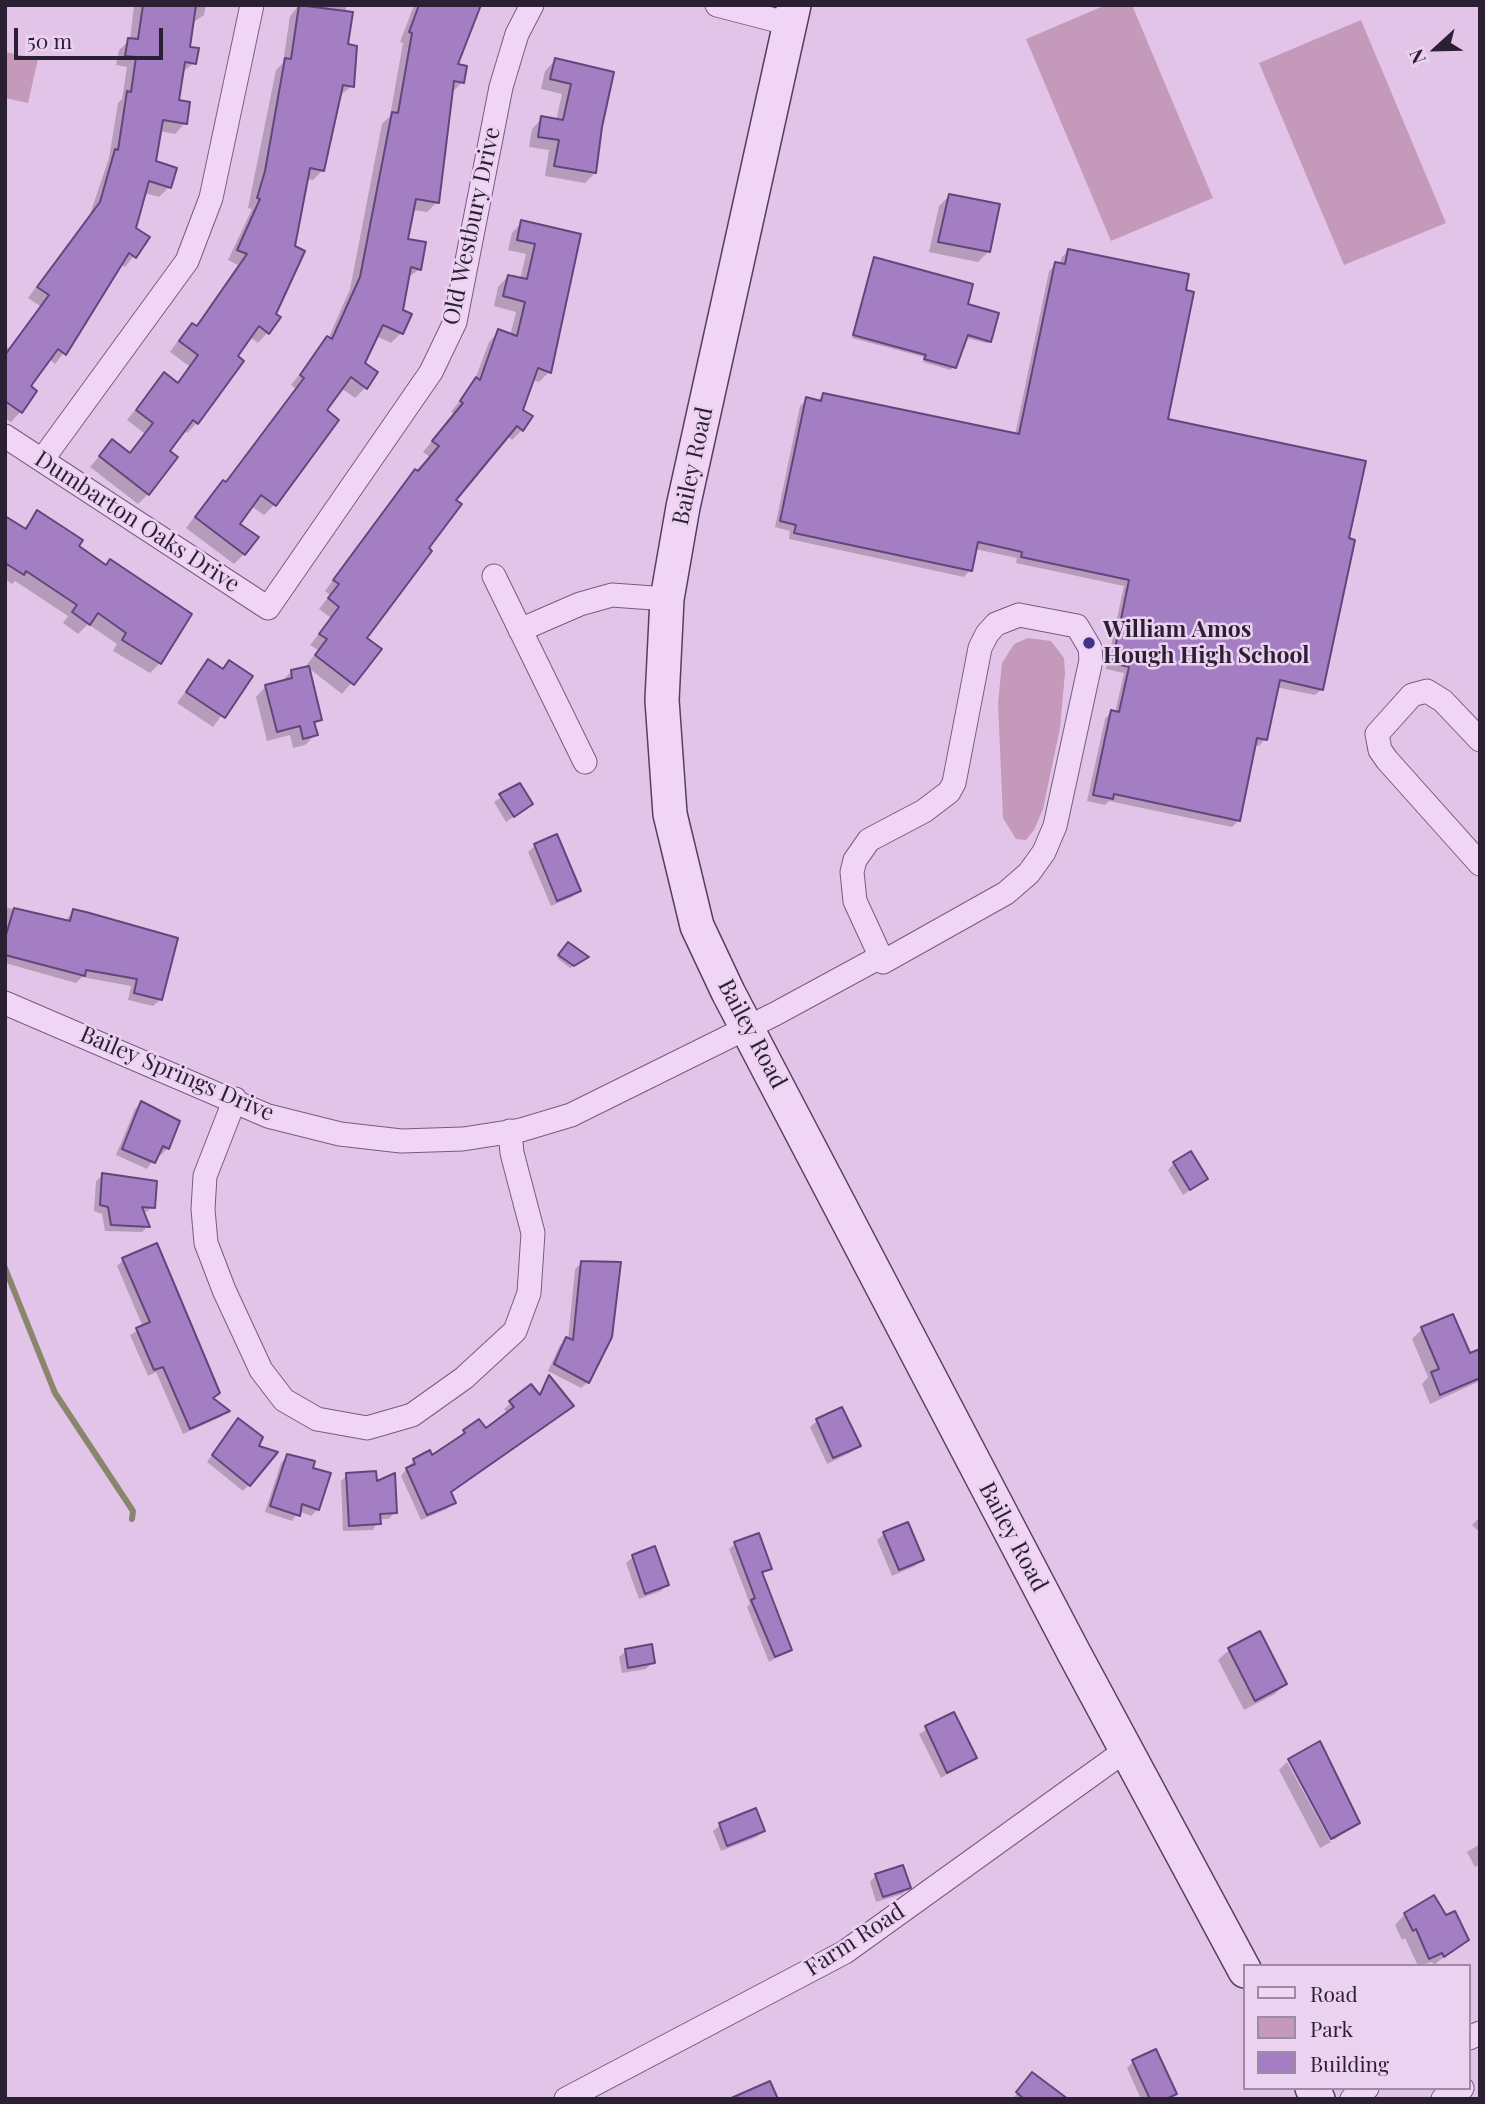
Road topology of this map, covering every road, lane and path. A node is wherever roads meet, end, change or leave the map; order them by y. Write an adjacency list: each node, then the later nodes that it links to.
1 (252, 5): 6 (street)
2 (532, 5): 9 (street, Old Westbury Drive)
3 (717, 5): 4 (street)
4 (792, 15): 8 (street, Bailey Road)
5 (5, 436): 6 (street, Dumbarton Oaks Drive)
6 (42, 460): 9 (street, Dumbarton Oaks Drive)
7 (494, 576): 10 (street)
8 (667, 599): 10 (street); 16 (street, Bailey Road)
9 (268, 608)
10 (520, 630): 12 (street)
11 (1480, 740): 13 (street)
12 (585, 762)
13 (1480, 864)
14 (880, 957): 14 (street, Bailey Springs Drive); 16 (street, Bailey Springs Drive)
15 (5, 1003): 17 (street, Bailey Springs Drive)
16 (748, 1028): 18 (street, Bailey Springs Drive); 19 (street, Bailey Road)
17 (235, 1099): 18 (street, Bailey Springs Drive); 18 (street)
18 (510, 1131)
19 (1126, 1750): 20 (street, Bailey Road); 22 (street, Farm Road)
20 (1244, 1969)
21 (1459, 2090): 23 (street)
22 (566, 2099)
23 (1443, 2099)

